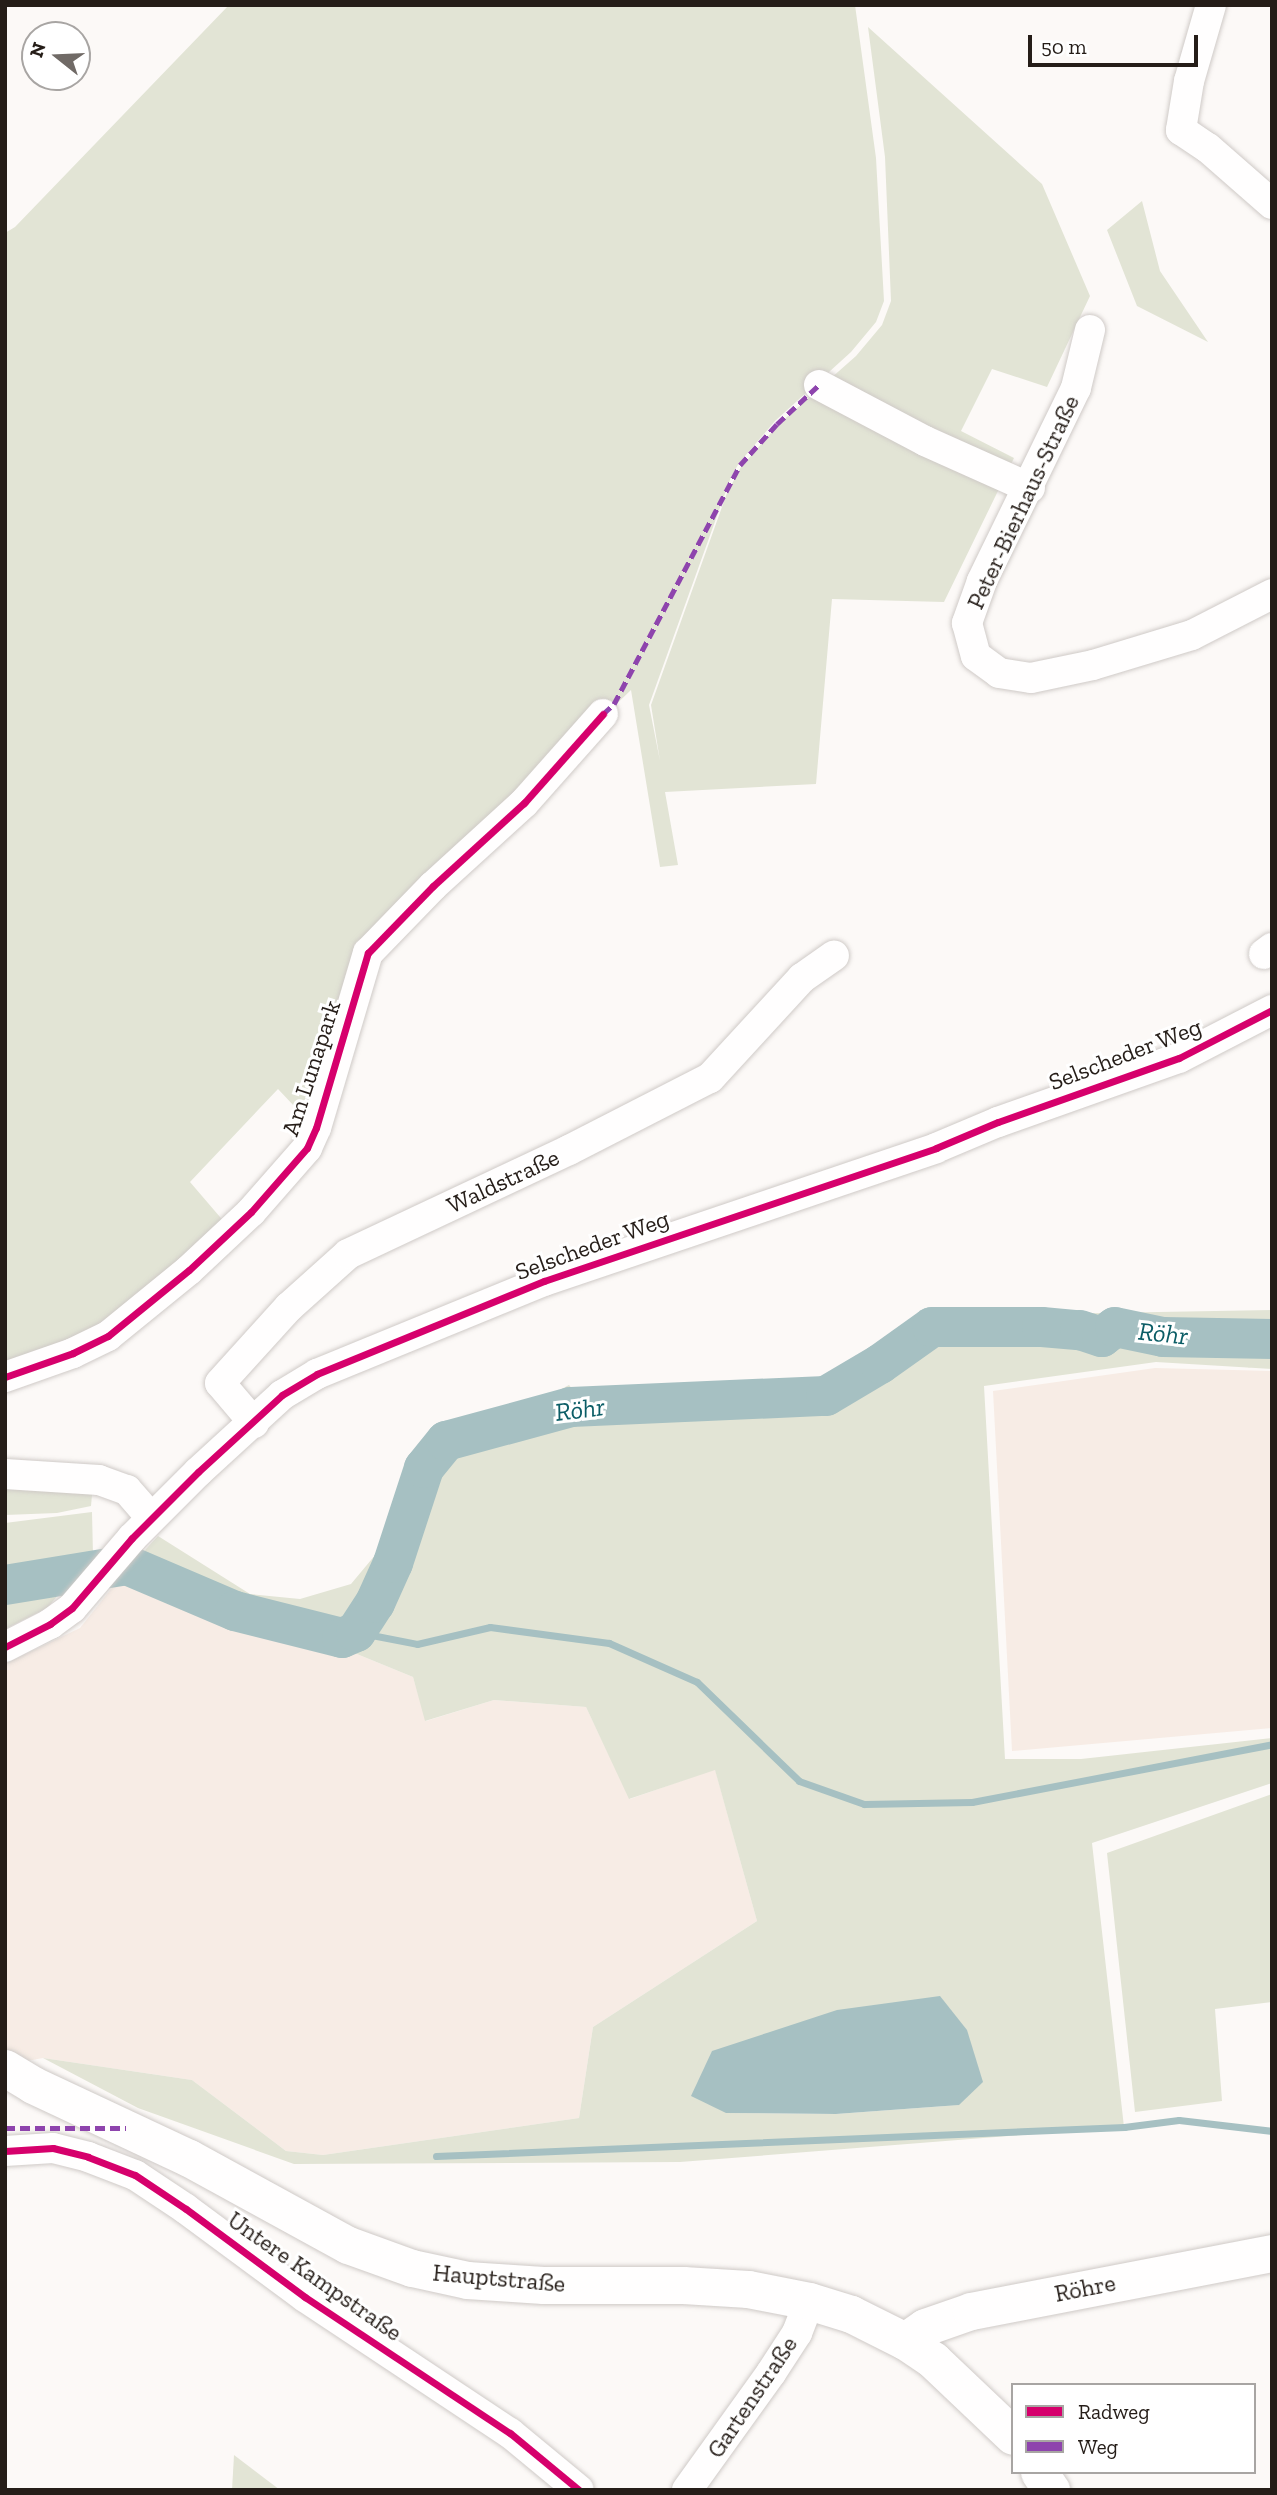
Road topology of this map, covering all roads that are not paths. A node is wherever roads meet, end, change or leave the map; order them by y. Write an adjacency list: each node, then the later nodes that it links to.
1 (1211, 5): 2 (street)
2 (1272, 204)
3 (1090, 330): 5 (street, Peter-Bierhaus-Straße)
4 (819, 385): 5 (street)
5 (1030, 488): 6 (street, Peter-Bierhaus-Straße)
6 (1270, 587)
7 (603, 714): 10 (street, Am Lunapark)
8 (834, 956): 11 (street, Waldstraße)
9 (1272, 1010): 11 (street, Selscheder Weg)
10 (5, 1377)
11 (254, 1423): 13 (street, Selscheder Weg)
12 (5, 1475): 13 (street)
13 (142, 1528): 14 (street, Selscheder Weg)
14 (5, 1647)
15 (19, 2077): 18 (main road, Hauptstraße)
16 (5, 2151): 22 (street, Untere Kampstraße)
17 (1272, 2253): 19 (main road, Röhre)
18 (809, 2301): 19 (main road, Hauptstraße); 23 (street, Gartenstraße)
19 (905, 2341): 20 (main road, Hauptstraße)
20 (1011, 2434)
21 (1040, 2474): 24 (main road)
22 (579, 2490)
23 (687, 2490)
24 (1051, 2490)

